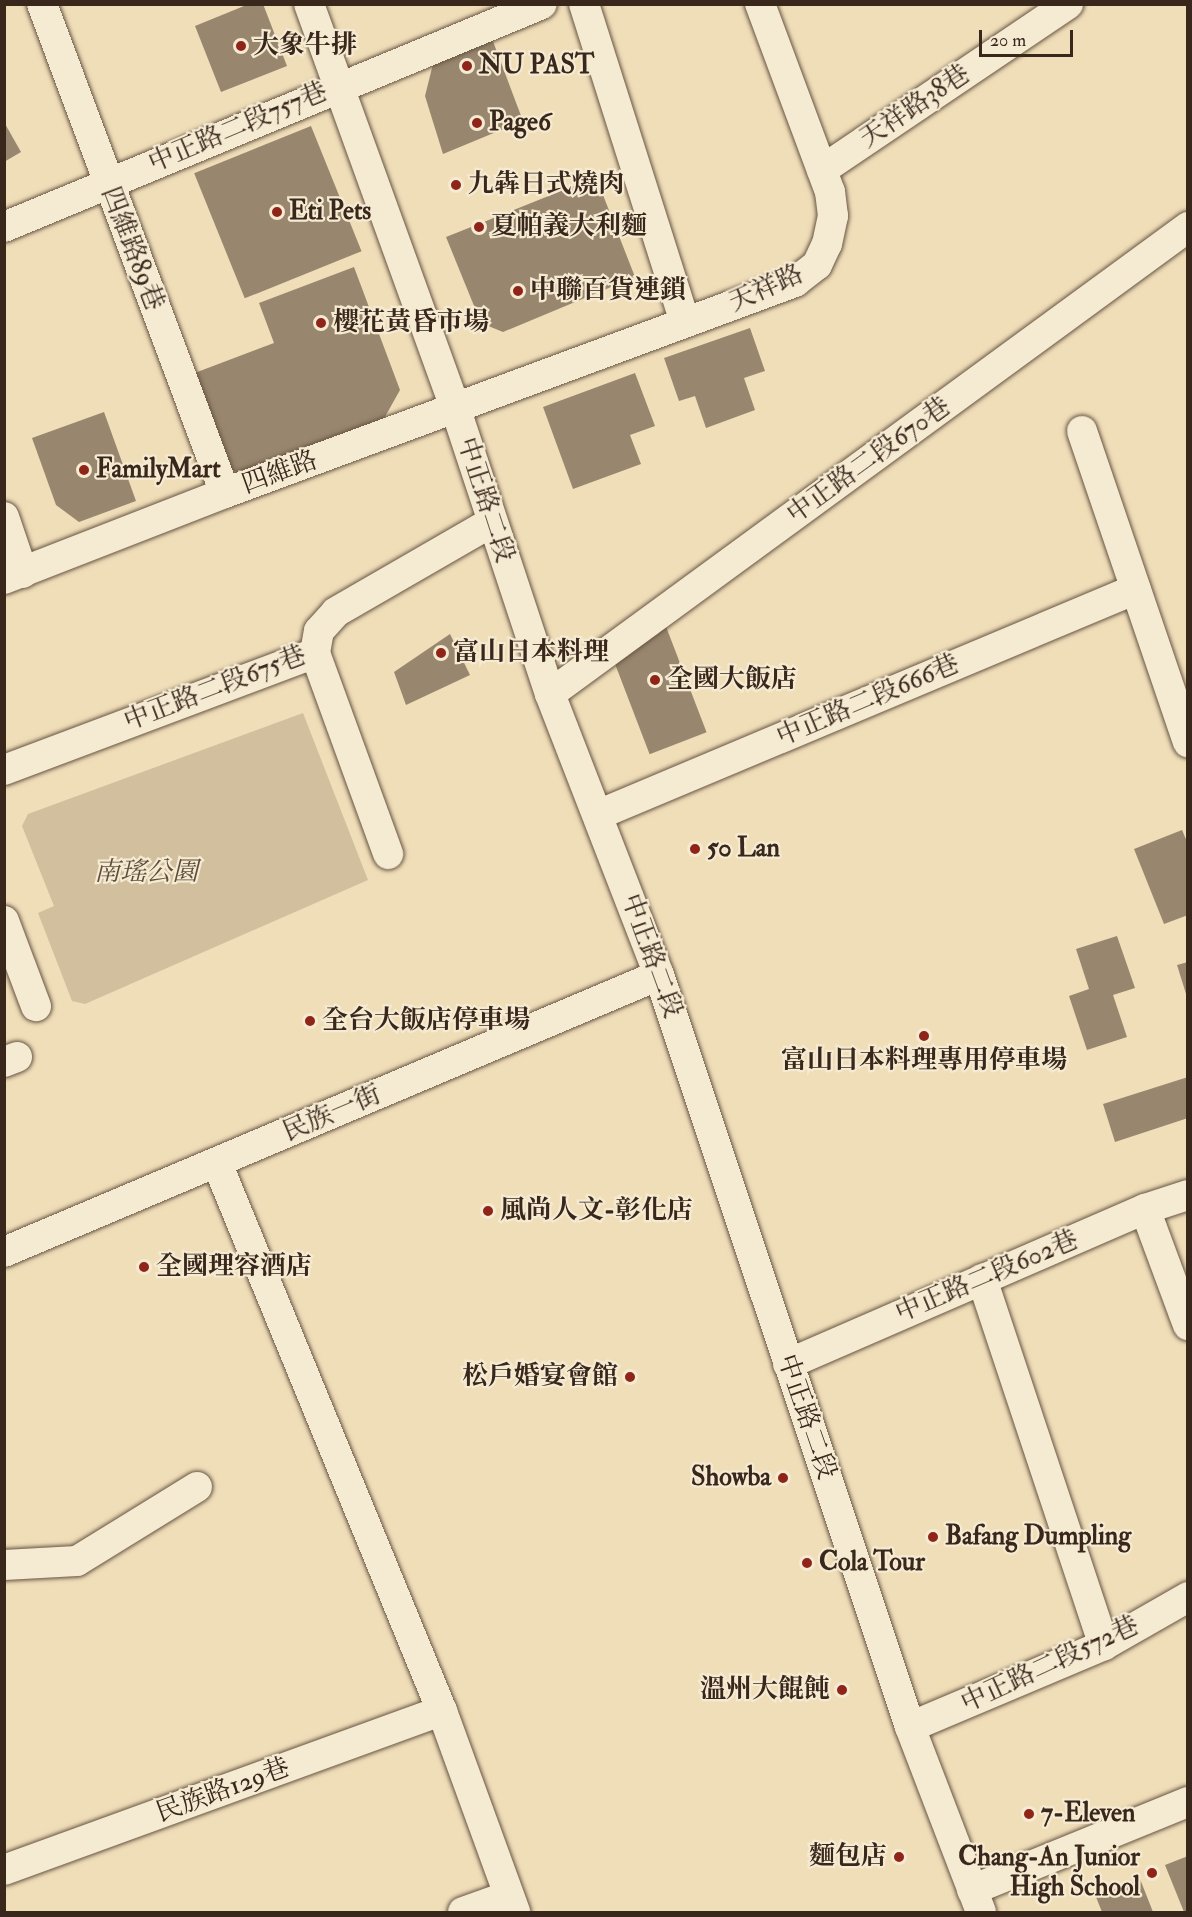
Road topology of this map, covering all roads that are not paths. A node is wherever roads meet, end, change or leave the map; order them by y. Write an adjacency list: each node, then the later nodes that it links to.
1 (42, 4): 9 (street, 四維路89巷)
2 (309, 4): 7 (street, 中正路二段)
3 (542, 4): 7 (street, 中正路二段757巷)
4 (584, 4): 12 (street)
5 (760, 4): 8 (street, 天祥路)
6 (1068, 4): 8 (street, 天祥路38巷)
7 (339, 86): 9 (street, 中正路二段757巷); 13 (street, 中正路二段)
8 (822, 170): 12 (street, 天祥路)
9 (107, 184): 10 (street, 中正路二段757巷); 15 (street, 四維路89巷)
10 (4, 227)
11 (1188, 227): 21 (street, 中正路二段670巷)
12 (685, 322): 13 (street, 天祥路)
13 (456, 410): 15 (street, 四維路); 17 (street, 中正路二段)
14 (1082, 431): 19 (street)
15 (225, 493): 18 (street, 四維路)
16 (4, 517): 18 (street)
17 (492, 522): 20 (street, 中正路二段675巷); 21 (street, 中正路二段)
18 (14, 576)
19 (1136, 589): 22 (street); 24 (street, 中正路二段666巷)
20 (315, 653): 23 (street, 中正路二段675巷); 25 (street)
21 (550, 694): 24 (street, 中正路二段)
22 (1186, 731)
23 (4, 770)
24 (600, 814): 27 (street, 中正路二段)
25 (388, 854)
26 (4, 921): 28 (street)
27 (659, 975): 29 (street, 民族一街); 35 (street, 中正路二段)
28 (36, 1006)
29 (217, 1162): 32 (street, 民族一街); 40 (street)
30 (1188, 1195): 31 (street, 中正路二段602巷)
31 (1145, 1209): 33 (street, 中正路二段602巷); 34 (street)
32 (4, 1252)
33 (982, 1280): 35 (street, 中正路二段602巷); 39 (street)
34 (1188, 1325)
35 (788, 1364): 41 (street, 中正路二段)
36 (197, 1487): 37 (street)
37 (4, 1565)
38 (1188, 1597): 39 (street, 中正路二段572巷)
39 (1104, 1646): 41 (street, 中正路二段572巷)
40 (442, 1711): 43 (street, 民族路129巷); 45 (street)
41 (910, 1727): 44 (street, 中正路二段)
42 (1188, 1802): 44 (street)
43 (4, 1870)
44 (977, 1901)
45 (511, 1904): 46 (street)
46 (463, 1912)

